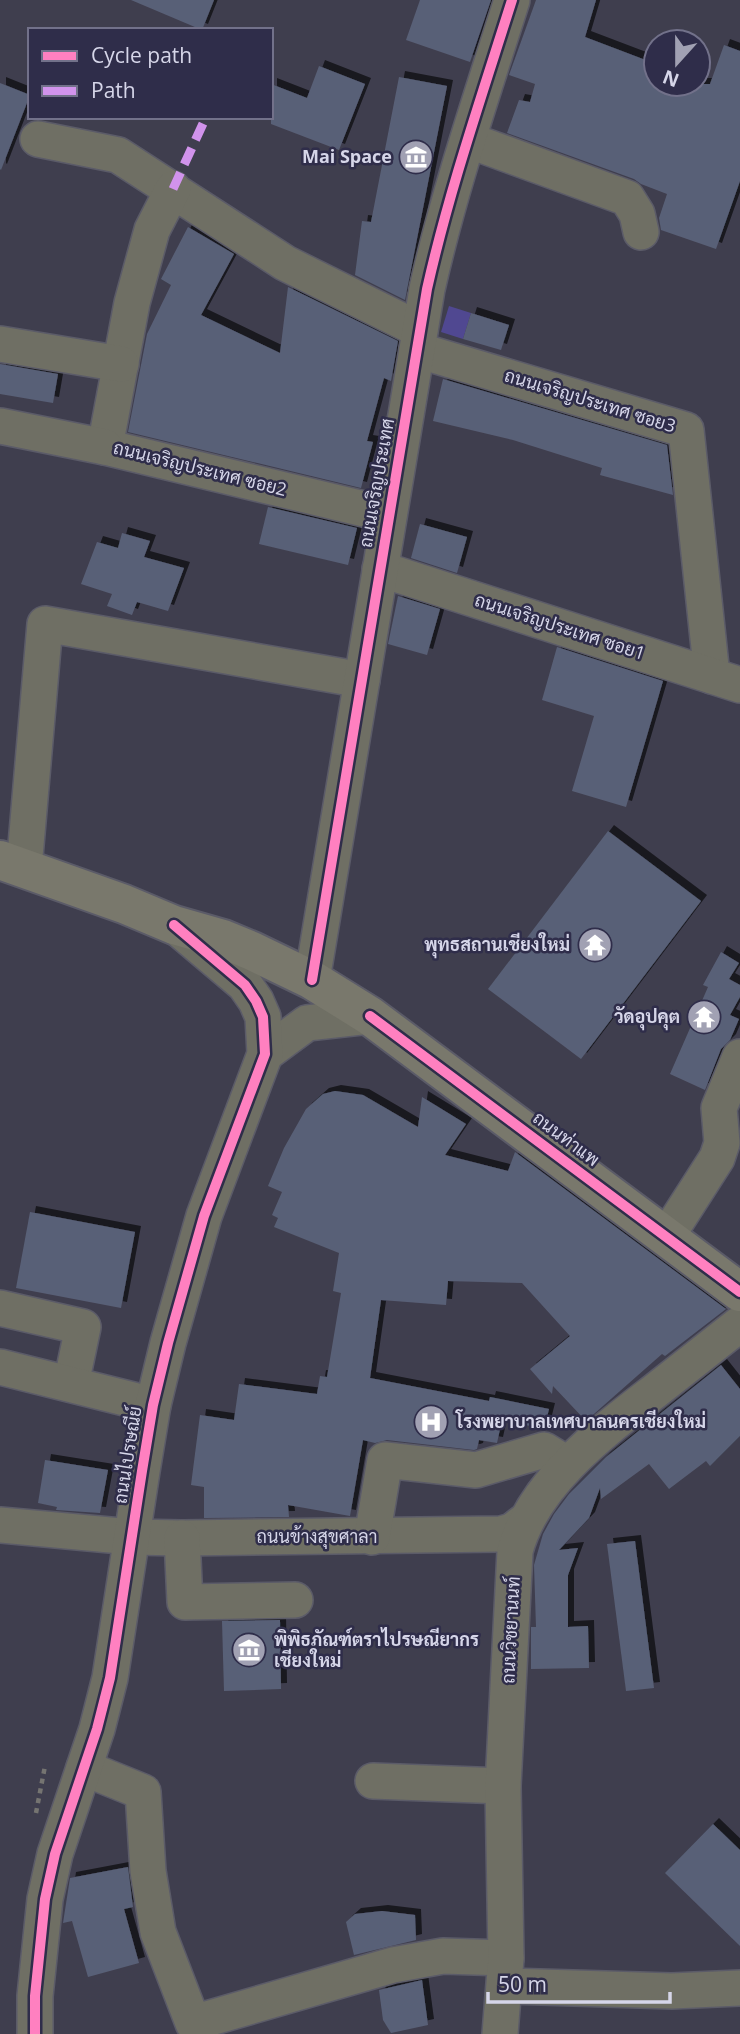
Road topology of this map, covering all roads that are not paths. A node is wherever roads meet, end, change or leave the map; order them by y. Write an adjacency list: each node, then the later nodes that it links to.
1 (512, 0): 3 (street, ถนนเจริญประเทศ)
2 (38, 139): 4 (street)
3 (468, 140): 5 (street); 6 (street, ถนนเจริญประเทศ)
4 (173, 189): 6 (street); 8 (street, ถนนเจริญประเทศ ซอย2)
5 (640, 232)
6 (419, 340): 11 (street, ถนนเจริญประเทศ); 14 (street, ถนนเจริญประเทศ ซอย3)
7 (0, 344): 8 (street)
8 (121, 364): 10 (street, ถนนเจริญประเทศ ซอย2)
9 (0, 426): 10 (street)
10 (105, 447): 11 (street, ถนนเจริญประเทศ ซอย2)
11 (389, 515): 12 (street, ถนนเจริญประเทศ)
12 (380, 569): 13 (street, ถนนเจริญประเทศ); 14 (street, ถนนเจริญประเทศ ซอย1)
13 (362, 680): 15 (street); 17 (street, ถนนเจริญประเทศ)
14 (726, 680)
15 (12, 864): 16 (main road, ถนนท่าแพ)
16 (174, 925): 17 (main road, ถนนท่าแพ); 19 (street, ถนนไปรษณีย์)
17 (312, 980): 18 (main road, ถนนท่าแพ)
18 (370, 1016): 19 (street); 21 (main road, ถนนท่าแพ)
19 (265, 1054): 27 (street, ถนนไปรษณีย์)
20 (740, 1057): 21 (street)
21 (667, 1236): 22 (main road, ถนนท่าแพ)
22 (740, 1292)
23 (0, 1308): 26 (street)
24 (740, 1324): 28 (street)
25 (0, 1367): 26 (street)
26 (71, 1384): 27 (street)
27 (153, 1405): 31 (street, ถนนไปรษณีย์)
28 (567, 1464): 30 (street); 32 (street)
29 (0, 1525): 31 (street, ถนนข้างสุขศาลา)
30 (514, 1535): 32 (street, ถนนข้างสุขศาลา); 37 (street, ถนนวิชยานนท์)
31 (132, 1537): 33 (street, ถนนข้างสุขศาลา); 35 (street, ถนนไปรษณีย์)
32 (372, 1537): 33 (street, ถนนข้างสุขศาลา)
33 (182, 1538): 34 (street)
34 (295, 1600)
35 (84, 1768): 38 (street); 40 (street, ถนนไปรษณีย์)
36 (373, 1781): 37 (street)
37 (503, 1786): 38 (street, ถนนวิชยานนท์)
38 (505, 1972): 39 (street); 41 (street, ถนนวิชยานนท์)
39 (740, 1988)
40 (35, 2034)
41 (500, 2034)

